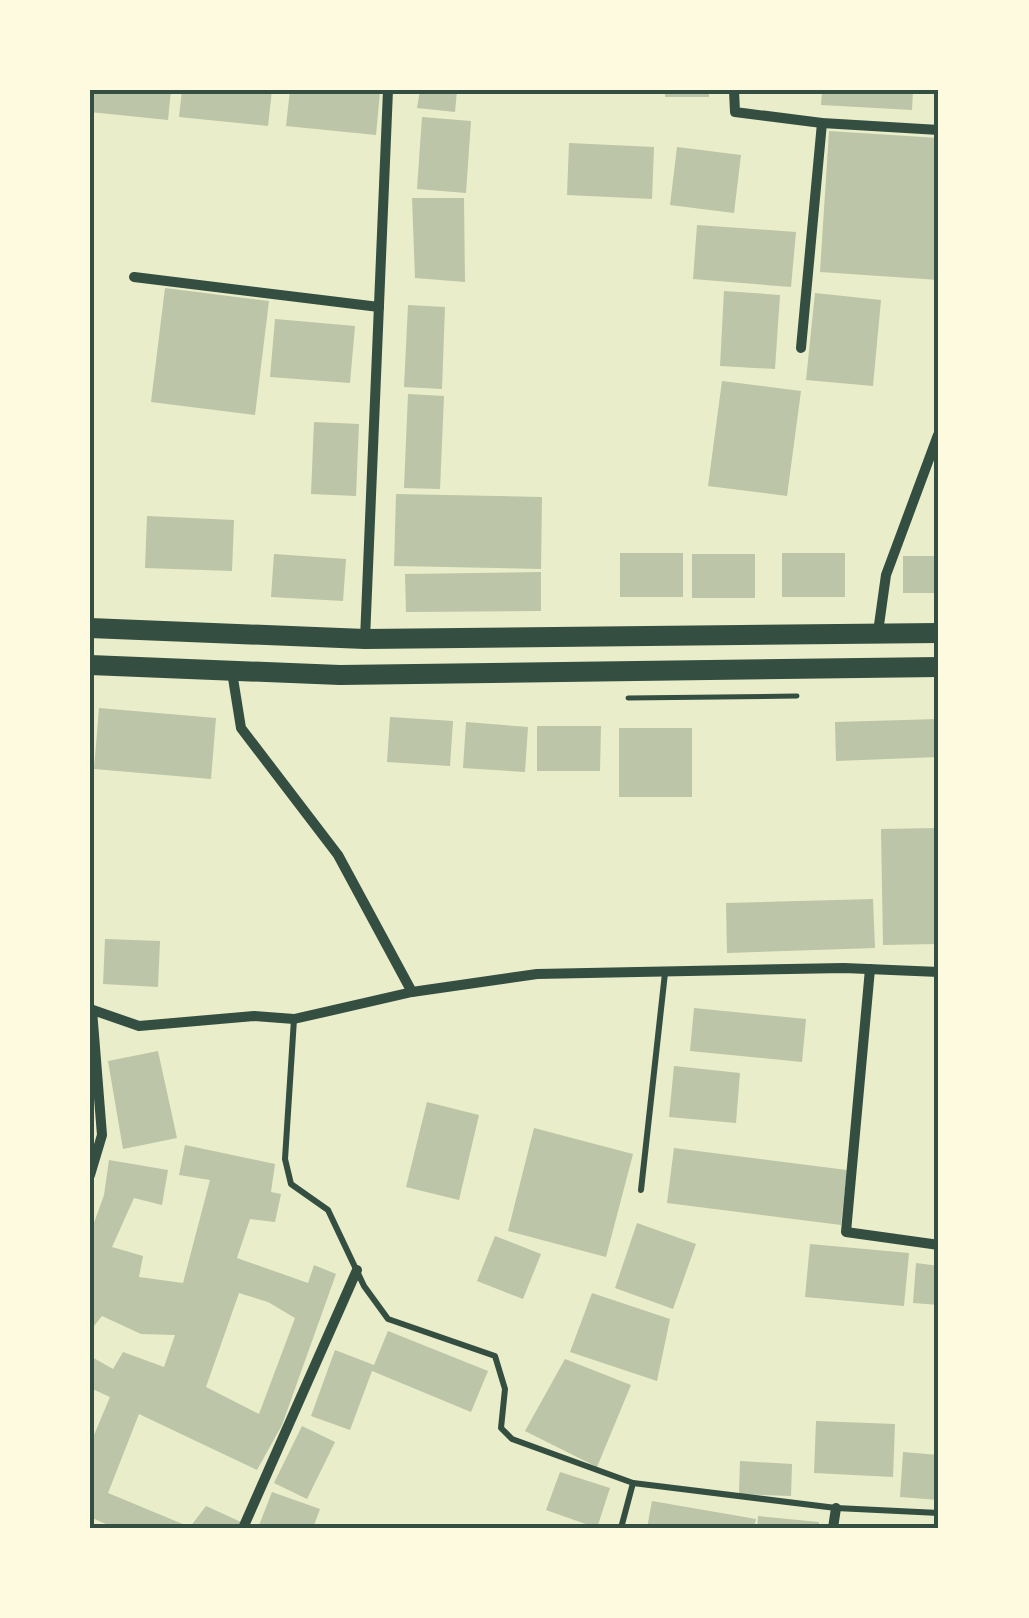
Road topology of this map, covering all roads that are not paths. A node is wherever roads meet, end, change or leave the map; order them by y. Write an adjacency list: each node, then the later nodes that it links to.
1 (388, 90): 6 (street)
2 (734, 90): 3 (street)
3 (822, 124): 4 (street); 7 (street)
4 (939, 130)
5 (134, 277): 6 (street)
6 (379, 308): 12 (street)
7 (801, 348)
8 (939, 433): 10 (street)
9 (90, 628): 12 (main road)
10 (878, 632): 11 (main road); 12 (main road)
11 (939, 632)
12 (365, 639)
13 (90, 664): 15 (main road)
14 (939, 667): 15 (main road)
15 (232, 672): 19 (street)
16 (870, 969): 17 (street); 18 (street); 24 (street)
17 (665, 971): 19 (street); 23 (lane)
18 (939, 972)
19 (412, 992): 21 (street)
20 (91, 1010): 21 (street); 22 (street)
21 (294, 1019): 25 (lane)
22 (90, 1175)
23 (641, 1190)
24 (939, 1245)
25 (357, 1270): 26 (lane); 29 (street)
26 (633, 1483): 27 (lane); 30 (lane)
27 (836, 1508): 28 (lane); 31 (street)
28 (939, 1513)
29 (242, 1528)
30 (620, 1528)
31 (833, 1528)

